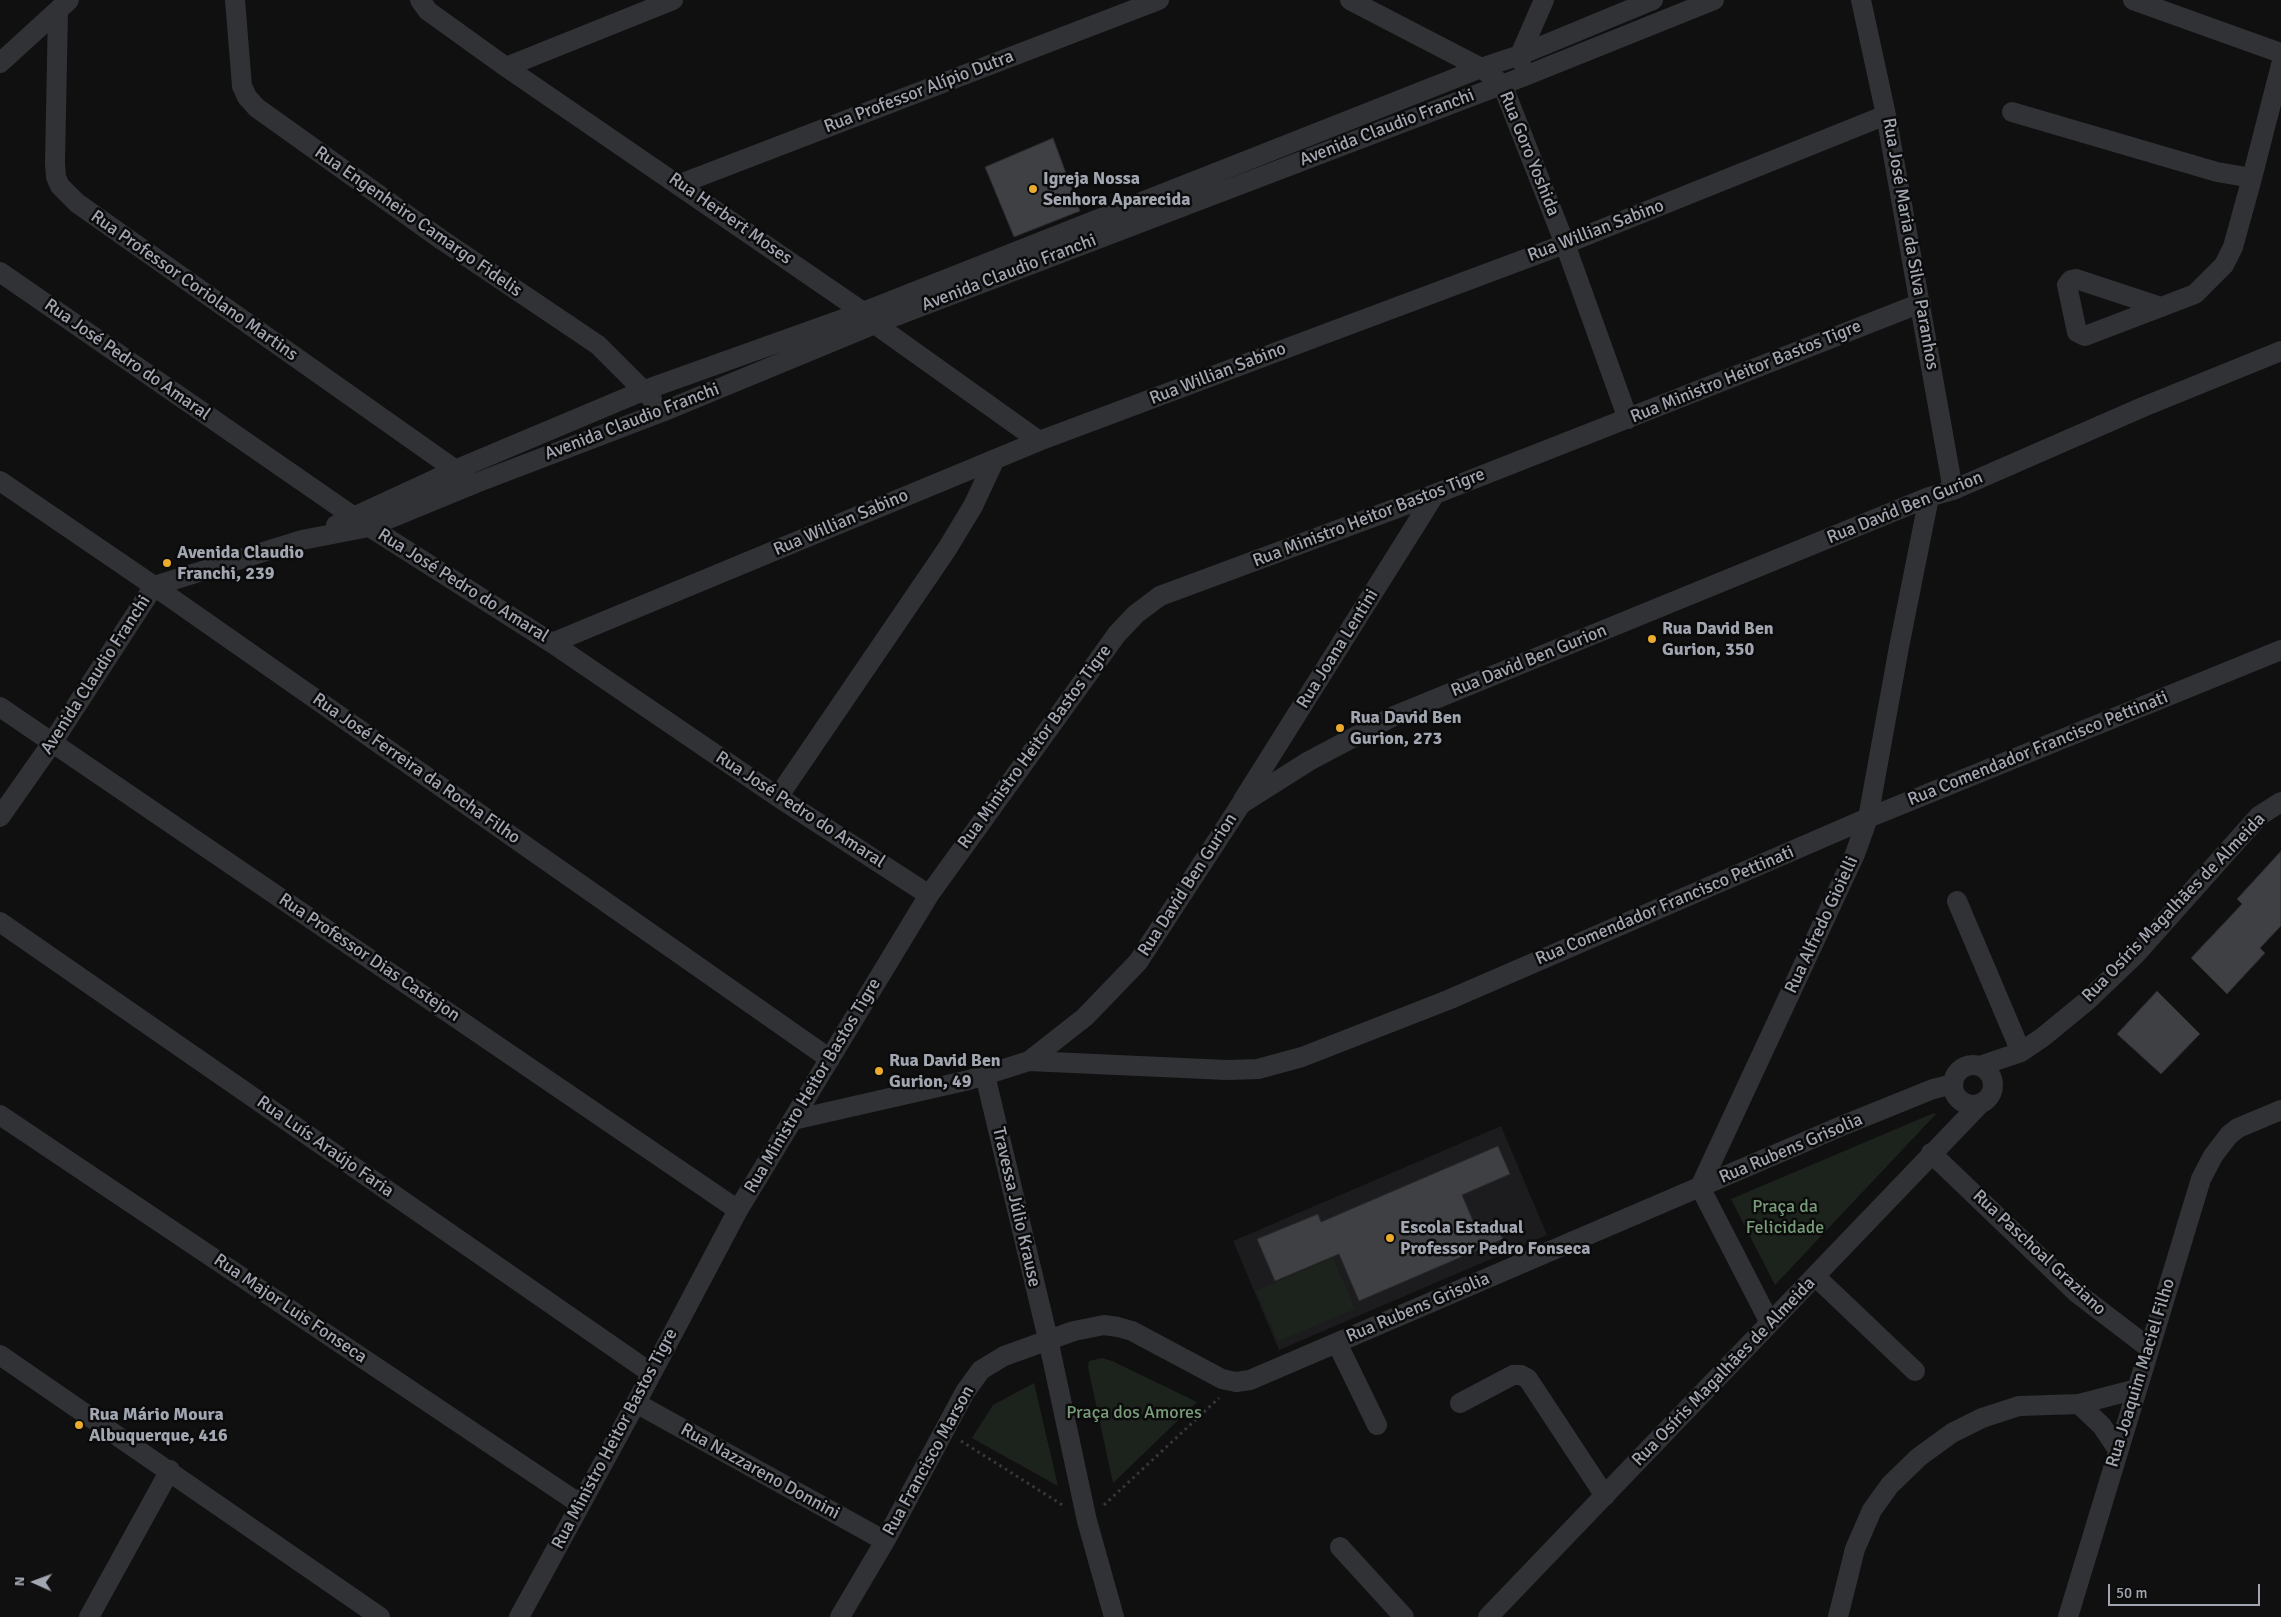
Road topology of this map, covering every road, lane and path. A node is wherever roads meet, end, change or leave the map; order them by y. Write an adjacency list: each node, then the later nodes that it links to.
1 (235, 0): 30 (street, Rua Engenheiro Camargo Fidelis)
2 (420, 0): 16 (street, Rua Herbert Moses)
3 (673, 0): 16 (street)
4 (1159, 0): 23 (street, Rua Professor Alípio Dutra)
5 (1350, 0): 17 (street, Rua Goro Yoshida)
6 (1544, 0): 13 (street)
7 (1653, 0): 13 (street, Avenida Claudio Franchi)
8 (1714, 0): 18 (street, Avenida Claudio Franchi)
9 (1860, 0): 21 (street, Rua José Maria da Silva Paranhos)
10 (2133, 0): 12 (street)
11 (64, 5): 14 (street); 35 (street, Rua Professor Coriolano Martins)
12 (2281, 53)
13 (1520, 55): 17 (street, Avenida Claudio Franchi); 18 (street)
14 (0, 63)
15 (2281, 65): 22 (street)
16 (506, 67): 23 (street, Rua Herbert Moses)
17 (1480, 68): 19 (street, Rua Goro Yoshida); 28 (street, Avenida Claudio Franchi)
18 (1525, 76): 19 (street, Avenida Claudio Franchi)
19 (1502, 84): 24 (street, Rua Goro Yoshida); 28 (street, Avenida Claudio Franchi)
20 (2012, 112): 22 (street)
21 (1886, 115): 24 (street, Rua Willian Sabino); 26 (street, Rua José Maria da Silva Paranhos)
22 (2252, 178): 27 (street)
23 (680, 184): 28 (street, Rua Herbert Moses)
24 (1564, 244): 32 (street, Rua Goro Yoshida); 33 (street, Rua Willian Sabino)
25 (0, 272): 41 (street, Rua José Pedro do Amaral)
26 (1921, 303): 32 (street, Rua Ministro Heitor Bastos Tigre); 38 (street, Rua José Maria da Silva Paranhos)
27 (2161, 307)
28 (869, 318): 30 (street, Avenida Claudio Franchi); 31 (street, Avenida Claudio Franchi); 33 (street, Rua Herbert Moses)
29 (2281, 351): 38 (street, Rua David Ben Gurion)
30 (645, 390): 31 (street, Rua Engenheiro Camargo Fidelis); 35 (street, Avenida Claudio Franchi)
31 (662, 412): 37 (street, Avenida Claudio Franchi)
32 (1628, 419): 39 (street, Rua Ministro Heitor Bastos Tigre)
33 (1038, 441): 34 (street, Rua Willian Sabino)
34 (994, 460): 43 (street, Rua Willian Sabino); 47 (street)
35 (455, 470): 37 (street, Rua Professor Coriolano Martins); 41 (street, Avenida Claudio Franchi)
36 (0, 481): 42 (street, Rua José Ferreira da Rocha Filho)
37 (476, 483): 41 (street, Avenida Claudio Franchi)
38 (1953, 490): 40 (street, Rua David Ben Gurion)
39 (1435, 494): 49 (street, Rua Joana Lentini); 52 (street, Rua Ministro Heitor Bastos Tigre)
40 (1929, 498): 49 (street, Rua David Ben Gurion); 51 (street, Rua Alfredo Gioielli)
41 (362, 522): 42 (street, Avenida Claudio Franchi); 43 (street, Rua José Pedro do Amaral)
42 (154, 586): 46 (street, Avenida Claudio Franchi); 56 (street, Rua José Ferreira da Rocha Filho)
43 (552, 643): 47 (street, Rua José Pedro do Amaral)
44 (2281, 650): 51 (street, Rua Comendador Francisco Pettinati)
45 (0, 707): 46 (street, Rua Professor Dias Castejon)
46 (52, 742): 50 (street, Avenida Claudio Franchi); 67 (street, Rua Professor Dias Castejon)
47 (778, 797): 52 (street, Rua José Pedro do Amaral)
48 (2281, 802): 55 (street, Rua Osíris Magalhães de Almeida)
49 (1241, 804): 57 (street, Rua David Ben Gurion)
50 (0, 817)
51 (1868, 818): 57 (street, Rua Comendador Francisco Pettinati); 66 (street, Rua Alfredo Gioielli)
52 (929, 895): 56 (street, Rua Ministro Heitor Bastos Tigre)
53 (1957, 901): 55 (street)
54 (0, 922): 75 (street, Rua Luís Araújo Faria)
55 (2021, 1052): 58 (street, Rua Osíris Magalhães de Almeida); 61 (street, Rua Osíris Magalhães de Almeida)
56 (830, 1059): 64 (street, Rua Ministro Heitor Bastos Tigre)
57 (1029, 1061): 59 (street, Rua David Ben Gurion)
58 (1980, 1066): 60 (street); 61 (street)
59 (985, 1075): 64 (street, Rua David Ben Gurion); 70 (street, Travessa Júlio Krause)
60 (1953, 1084): 61 (street); 66 (street, Rua Rubens Grisolia)
61 (1979, 1099): 65 (street, Rua Osíris Magalhães de Almeida)
62 (2281, 1110): 72 (street, Rua Joaquim Maciel Filho)
63 (0, 1115): 86 (street, Rua Major Luis Fonseca)
64 (793, 1120): 67 (street, Rua Ministro Heitor Bastos Tigre)
65 (1931, 1153): 68 (street, Rua Osíris Magalhães de Almeida); 72 (street, Rua Paschoal Graziano)
66 (1700, 1187): 69 (street); 71 (street, Rua Rubens Grisolia)
67 (738, 1210): 75 (street, Rua Ministro Heitor Bastos Tigre)
68 (1816, 1276): 69 (street, Rua Osíris Magalhães de Almeida); 74 (street)
69 (1770, 1323): 85 (street, Rua Osíris Magalhães de Almeida)
70 (1048, 1339): 76 (street); 82 (street, Rua Francisco Marson); 87 (street, Travessa Júlio Krause)
71 (1337, 1343): 76 (street, Rua Rubens Grisolia); 81 (street)
72 (2149, 1348): 77 (street, Rua Joaquim Maciel Filho)
73 (0, 1355): 84 (street)
74 (1915, 1371)
75 (651, 1373): 78 (street, Rua Ministro Heitor Bastos Tigre)
76 (1236, 1382): 87 (path)
77 (2137, 1389): 80 (street); 83 (street, Rua Joaquim Maciel Filho)
78 (636, 1403): 86 (street, Rua Ministro Heitor Bastos Tigre); 88 (street, Rua Nazzareno Donnini)
79 (1460, 1403): 85 (street)
80 (2079, 1404): 83 (street); 97 (street)
81 (1377, 1425)
82 (944, 1430): 87 (path); 88 (street, Rua Francisco Marson)
83 (2118, 1450): 98 (street, Rua Joaquim Maciel Filho)
84 (170, 1470): 91 (street); 92 (street)
85 (1606, 1496): 96 (street, Rua Osíris Magalhães de Almeida)
86 (580, 1504): 93 (street, Rua Ministro Heitor Bastos Tigre)
87 (1087, 1521): 94 (street, Travessa Júlio Krause)
88 (885, 1541): 90 (street, Rua Francisco Marson)
89 (1340, 1547): 95 (street)
90 (844, 1614)
91 (89, 1617)
92 (380, 1617)
93 (519, 1617)
94 (1114, 1617)
95 (1404, 1617)
96 (1488, 1617)
97 (1838, 1617)
98 (2068, 1617)

